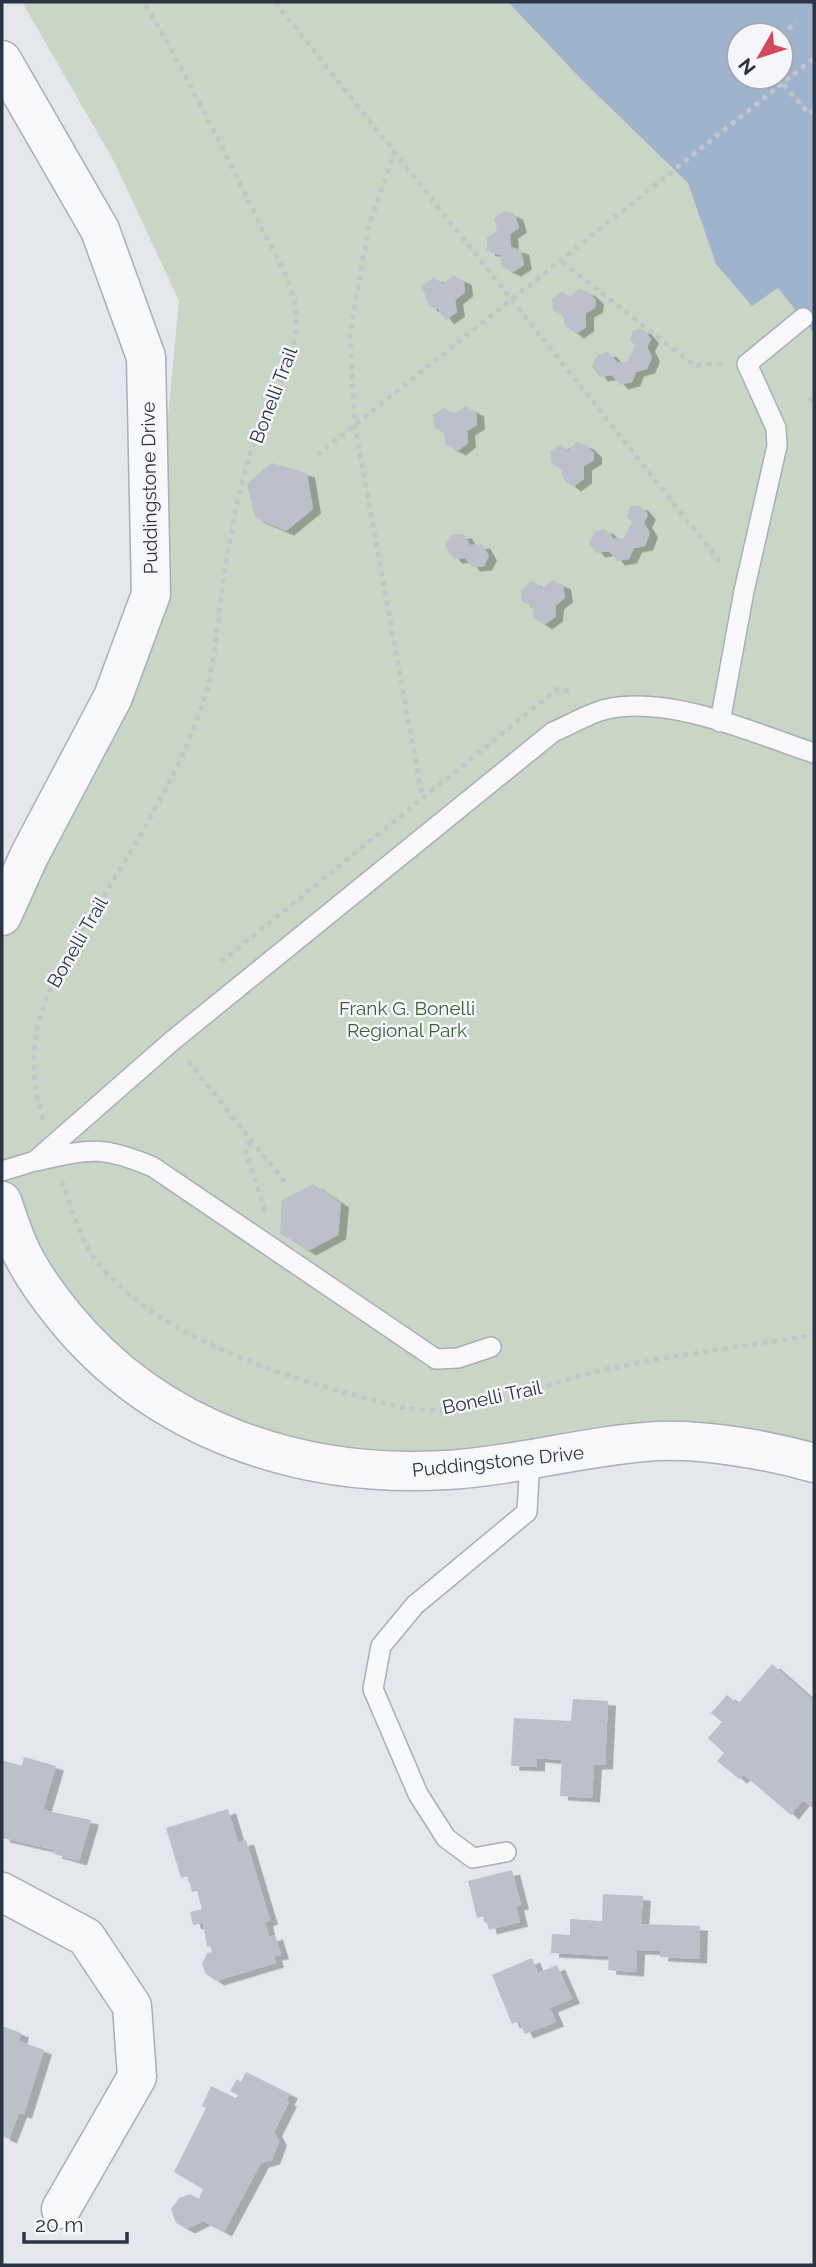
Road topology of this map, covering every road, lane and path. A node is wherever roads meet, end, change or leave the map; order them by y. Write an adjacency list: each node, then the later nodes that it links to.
1 (144, 2): 22 (path, Bonelli Trail)
2 (275, 2): 9 (path)
3 (814, 58): 5 (path)
4 (2, 60): 20 (street, Puddingstone Drive)
5 (795, 75)
6 (776, 91): 10 (path)
7 (788, 91): 8 (path)
8 (814, 110)
9 (395, 150): 11 (path); 14 (path)
10 (562, 262): 11 (path); 13 (path)
11 (514, 301): 14 (path); 16 (path)
12 (803, 318): 13 (lane)
13 (747, 364): 16 (lane)
14 (355, 426): 15 (path); 19 (path)
15 (317, 455)
16 (744, 591): 17 (lane)
17 (720, 722): 18 (lane); 22 (lane)
18 (814, 753)
19 (422, 796)
20 (2, 916)
21 (251, 1141): 25 (path)
22 (53, 1152): 23 (lane); 25 (lane); 26 (path, Bonelli Trail)
23 (2, 1171)
24 (2, 1200): 28 (street, Puddingstone Drive)
25 (279, 1255): 27 (lane)
26 (814, 1335)
27 (491, 1347)
28 (530, 1459): 29 (street, Puddingstone Drive); 30 (lane)
29 (814, 1463)
30 (506, 1852)
31 (2, 1892): 32 (street)
32 (61, 2209)

